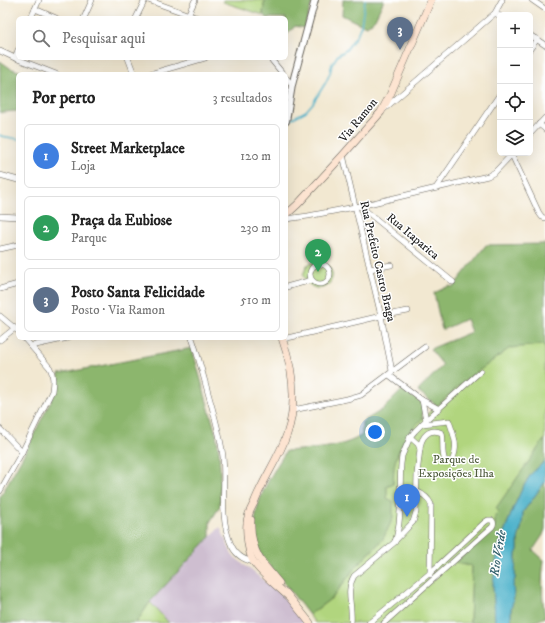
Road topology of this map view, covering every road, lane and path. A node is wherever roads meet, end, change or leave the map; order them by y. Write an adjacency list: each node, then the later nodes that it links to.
1 (39, 0): 10 (street)
2 (92, 0): 15 (street)
3 (146, 0): 12 (street); 16 (street)
4 (195, 0): 12 (street)
5 (315, 0): 33 (street)
6 (431, 0): 36 (main road, Via Ramon)
7 (502, 0): 11 (street)
8 (532, 0): 9 (street)
9 (545, 8)
10 (35, 9): 13 (street); 14 (street)
11 (495, 13): 36 (street)
12 (188, 15): 17 (street)
13 (32, 16)
14 (51, 16)
15 (85, 16)
16 (137, 16)
17 (191, 16)
18 (533, 37): 19 (street)
19 (537, 39): 20 (street); 21 (street)
20 (545, 45)
21 (531, 48)
22 (0, 51): 23 (street)
23 (15, 58)
24 (20, 60): 28 (street)
25 (129, 60): 29 (street)
26 (198, 60): 30 (street)
27 (271, 60): 31 (street)
28 (51, 72)
29 (133, 72)
30 (157, 72)
31 (280, 72)
32 (288, 80): 33 (street)
33 (292, 85): 35 (street)
34 (497, 98): 46 (street)
35 (288, 109)
36 (381, 112): 41 (main road, Via Ramon)
37 (545, 118): 38 (street)
38 (539, 124): 39 (street); 40 (street)
39 (545, 129)
40 (533, 131)
41 (343, 155): 47 (street, Rua Prefeito Castro Braga); 48 (main road, Via Ramon)
42 (511, 156): 46 (street)
43 (514, 156): 51 (street)
44 (0, 175): 45 (street)
45 (16, 179)
46 (436, 188): 47 (street)
47 (358, 206): 52 (street); 56 (street, Rua Prefeito Castro Braga); 58 (street, Rua Itaparica)
48 (288, 213)
49 (0, 216): 50 (street)
50 (16, 217)
51 (545, 218)
52 (288, 219)
53 (16, 245): 54 (street)
54 (0, 249)
55 (391, 265): 56 (street)
56 (370, 269): 64 (street, Rua Prefeito Castro Braga)
57 (312, 280): 60 (street)
58 (453, 282)
59 (16, 285): 61 (street)
60 (288, 286)
61 (0, 289)
62 (408, 311): 64 (street)
63 (0, 316): 65 (street)
64 (381, 316): 67 (street); 76 (street, Rua Prefeito Castro Braga)
65 (16, 329)
66 (16, 331): 68 (street)
67 (288, 338)
68 (0, 340)
69 (26, 340): 73 (street)
70 (59, 340): 73 (street)
71 (193, 340): 89 (street)
72 (282, 340): 79 (main road)
73 (31, 346): 84 (street)
74 (425, 347): 76 (street)
75 (481, 371): 78 (street)
76 (391, 373): 77 (street); 79 (street)
77 (422, 400): 78 (street); 80 (street)
78 (439, 409): 80 (street)
79 (293, 410): 87 (main road)
80 (424, 422): 82 (street); 83 (street)
81 (0, 429): 84 (street)
82 (410, 437): 83 (street); 88 (street)
83 (420, 449): 86 (street)
84 (22, 452): 85 (street)
85 (0, 491)
86 (416, 491): 88 (street); 91 (street)
87 (254, 502): 89 (main road); 90 (main road)
88 (395, 542): 95 (street)
89 (253, 562): 90 (street); 93 (main road)
90 (263, 564): 93 (main road)
91 (430, 572): 92 (street); 92 (street); 96 (street)
92 (431, 581): 97 (street)
93 (288, 596): 94 (main road)
94 (310, 623)
95 (351, 623)
96 (369, 623)
97 (384, 623)

